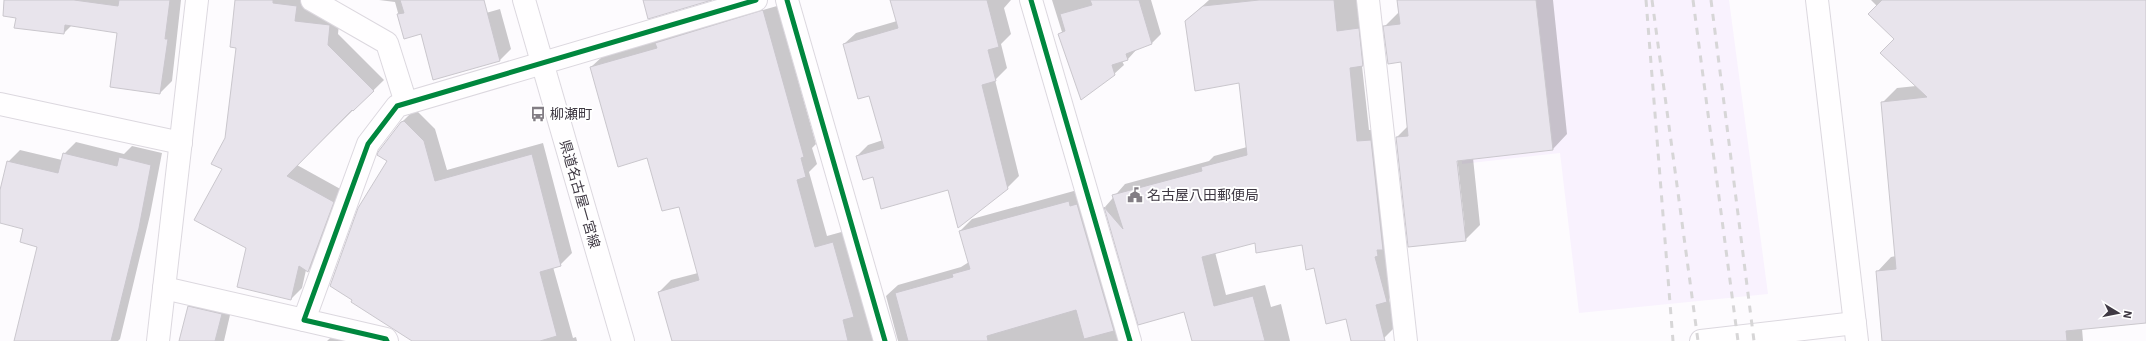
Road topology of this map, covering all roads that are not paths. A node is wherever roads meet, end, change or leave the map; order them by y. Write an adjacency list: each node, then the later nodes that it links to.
1 (197, 0): 12 (street)
2 (312, 0): 10 (street)
3 (524, 0): 9 (street, 県道名古屋一宮線)
4 (756, 0): 9 (street)
5 (786, 0): 19 (street)
6 (1032, 0): 20 (street)
7 (1368, 0): 21 (street)
8 (1817, 0): 15 (street)
9 (542, 62): 10 (street); 18 (street, 県道名古屋一宮線)
10 (406, 103): 14 (street)
11 (0, 104): 12 (street)
12 (181, 144): 13 (street)
13 (164, 288): 14 (street); 16 (street)
14 (304, 320): 17 (street)
15 (1856, 332): 22 (street)
16 (158, 341)
17 (387, 341)
18 (623, 341)
19 (885, 341)
20 (1130, 341)
21 (1406, 341)
22 (1700, 341)

